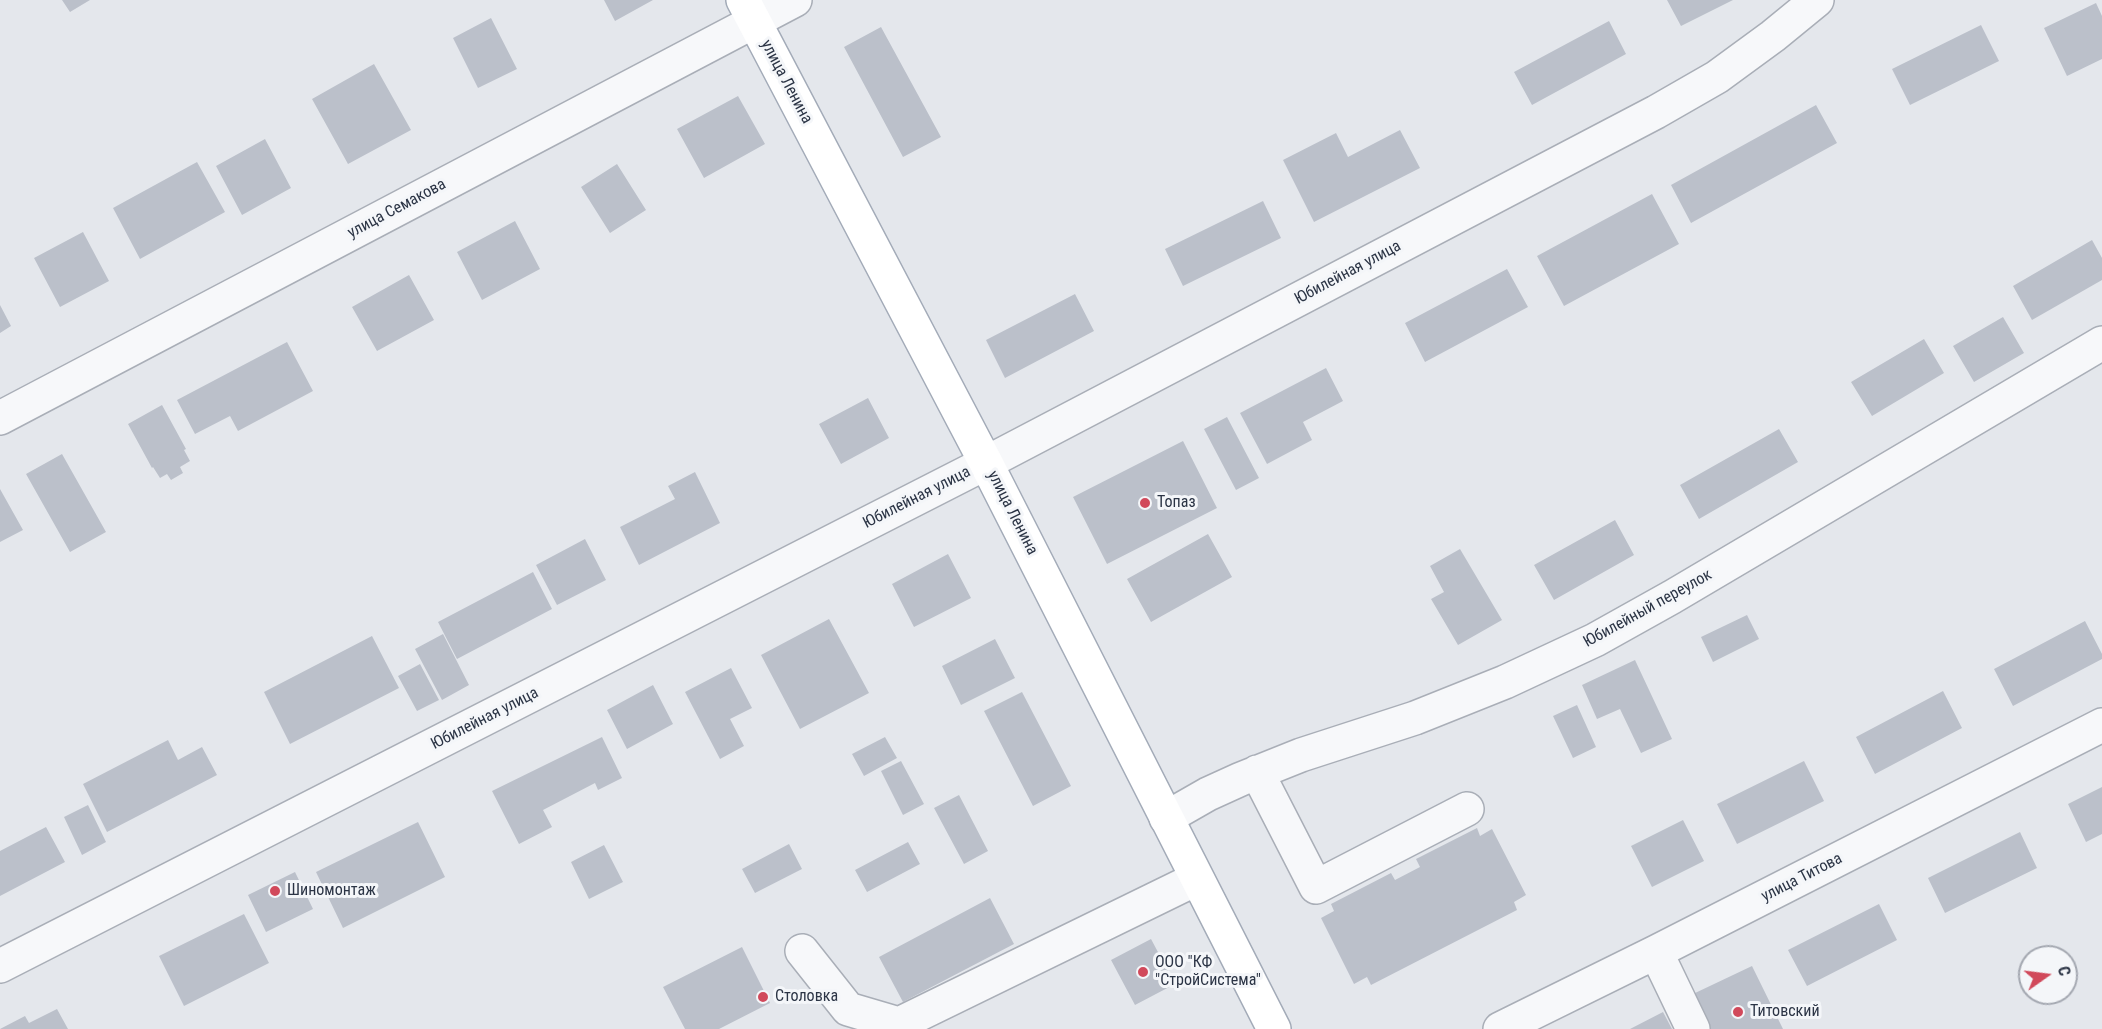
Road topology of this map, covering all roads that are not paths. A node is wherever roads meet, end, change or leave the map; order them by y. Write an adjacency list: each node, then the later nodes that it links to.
1 (795, 0): 3 (street, улица Семакова)
2 (1817, 0): 6 (street, Юбилейная улица)
3 (748, 11): 5 (street, улица Семакова); 6 (main road, улица Ленина)
4 (2102, 343): 8 (street, Юбилейный переулок)
5 (0, 418)
6 (986, 463): 10 (main road, улица Ленина); 14 (street, Юбилейная улица)
7 (2102, 725): 13 (street, улица Титова)
8 (1257, 772): 9 (street); 10 (street, Юбилейный переулок)
9 (1467, 809)
10 (1166, 818): 11 (main road, улица Ленина)
11 (1196, 879): 15 (street); 16 (main road, улица Ленина)
12 (802, 951): 15 (street)
13 (1656, 952): 17 (street, улица Титова); 18 (street)
14 (0, 966)
15 (900, 1027)
16 (1274, 1029)
17 (1500, 1029)
18 (1693, 1029)

